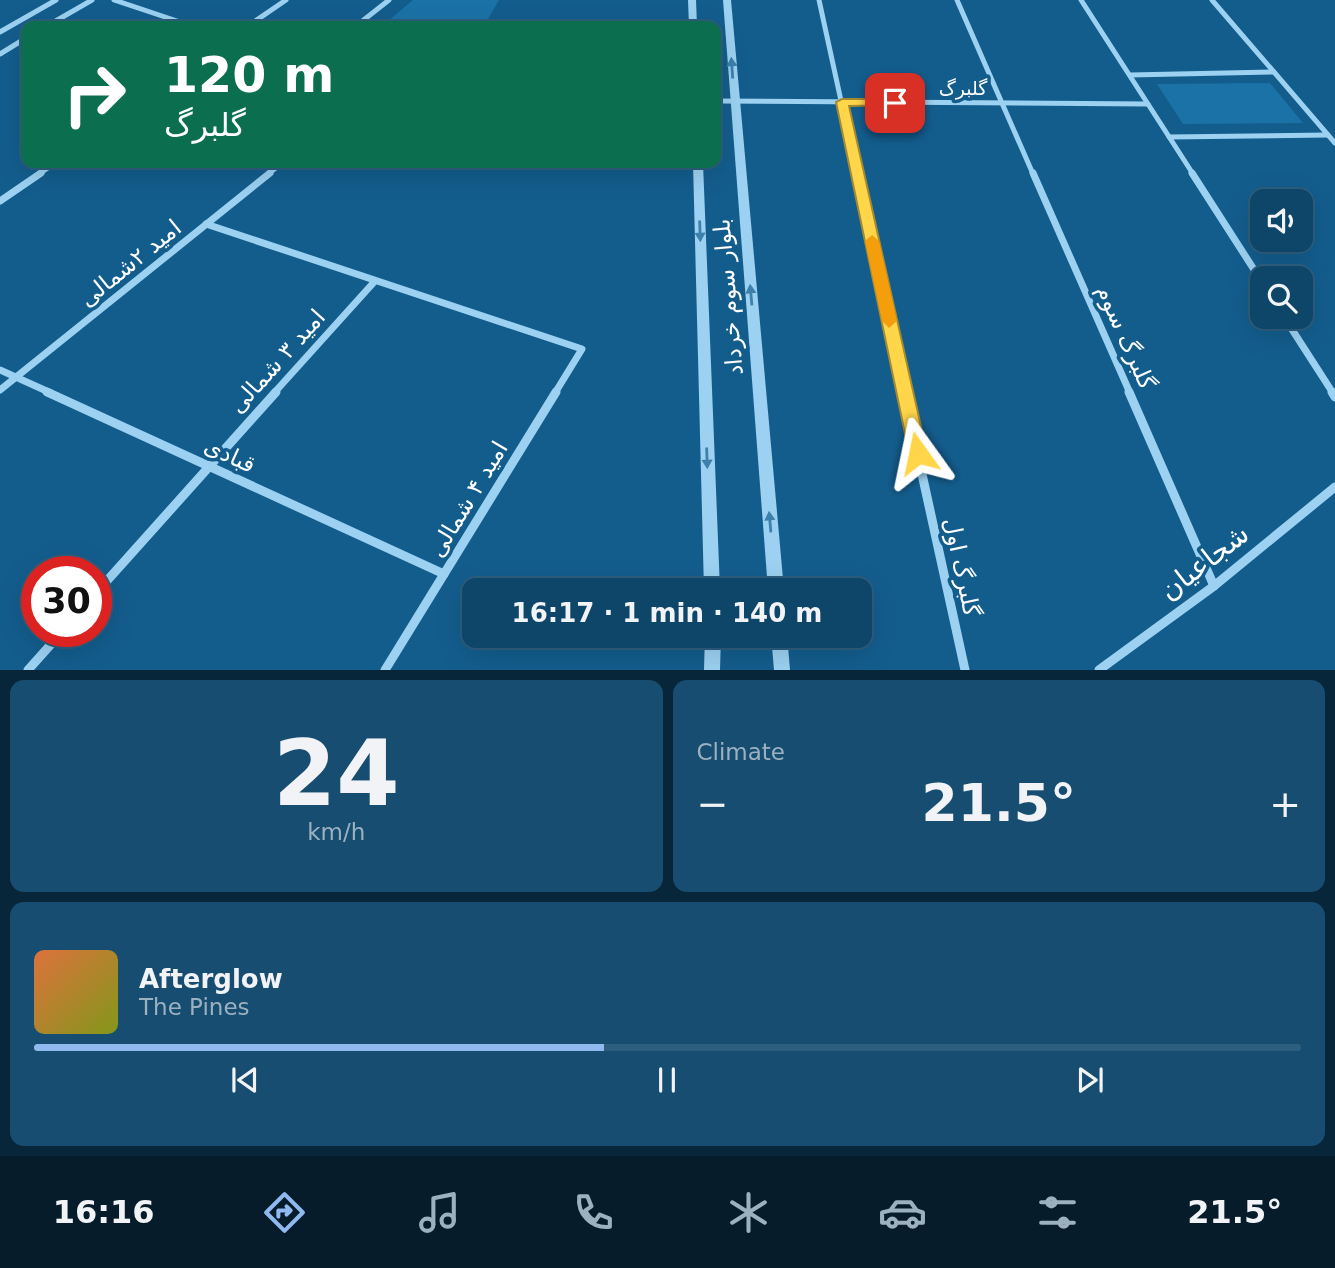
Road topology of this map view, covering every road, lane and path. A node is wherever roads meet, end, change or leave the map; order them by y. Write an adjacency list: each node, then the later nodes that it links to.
1 (56, 0): 17 (street)
2 (92, 0): 12 (street)
3 (114, 0): 13 (street)
4 (286, 0): 14 (street)
5 (389, 0): 15 (street)
6 (692, 0): 16 (street)
7 (726, 0): 23 (street, بلوار سوم خرداد, one-way to 7)
8 (819, 0): 24 (street, گلبرگ اول)
9 (957, 0): 25 (street, گلبرگ سوم)
10 (1081, 0): 21 (street)
11 (1212, 0): 20 (street)
12 (56, 21)
13 (177, 21)
14 (255, 21)
15 (362, 21)
16 (693, 21)
17 (0, 32)
18 (21, 41): 19 (street)
19 (0, 54)
20 (1274, 72): 21 (street); 27 (street)
21 (1130, 75): 26 (street)
22 (721, 102): 23 (street, گلبرگ)
23 (734, 102): 24 (street, گلبرگ); 47 (street, بلوار سوم خرداد, one-way to 23)
24 (842, 102): 25 (street, گلبرگ); 56 (street, گلبرگ اول)
25 (1003, 104): 26 (street, گلبرگ); 48 (street, گلبرگ سوم)
26 (1148, 104): 28 (street)
27 (1328, 135): 28 (street); 29 (street)
28 (1170, 137): 35 (street)
29 (1335, 143)
30 (48, 168): 33 (street)
31 (276, 168): 34 (street, امید ۲شمالی)
32 (698, 168): 46 (street, بلوار سوم خرداد, one-way to 46)
33 (0, 201)
34 (206, 225): 36 (street); 39 (street, امید ۲شمالی)
35 (1252, 266)
36 (375, 281): 42 (street, امید ۳ شمالی); 44 (street, امید ۴ شمالی)
37 (1292, 329): 41 (street)
38 (0, 370): 39 (street, قبادی)
39 (16, 377): 40 (street, امید ۲شمالی); 42 (street, قبادی)
40 (0, 390)
41 (1335, 397)
42 (209, 466): 44 (street, قبادی); 45 (street, امید ۳ شمالی)
43 (1335, 487): 48 (street, شجاعیان)
44 (444, 574): 53 (street, امید ۴ شمالی)
45 (112, 575)
46 (712, 578)
47 (775, 578)
48 (1214, 586): 57 (street, شجاعیان)
49 (49, 647): 52 (street)
50 (713, 648): 54 (street)
51 (780, 648): 55 (street)
52 (28, 670)
53 (385, 670)
54 (712, 670)
55 (782, 670)
56 (965, 670)
57 (1099, 670)

